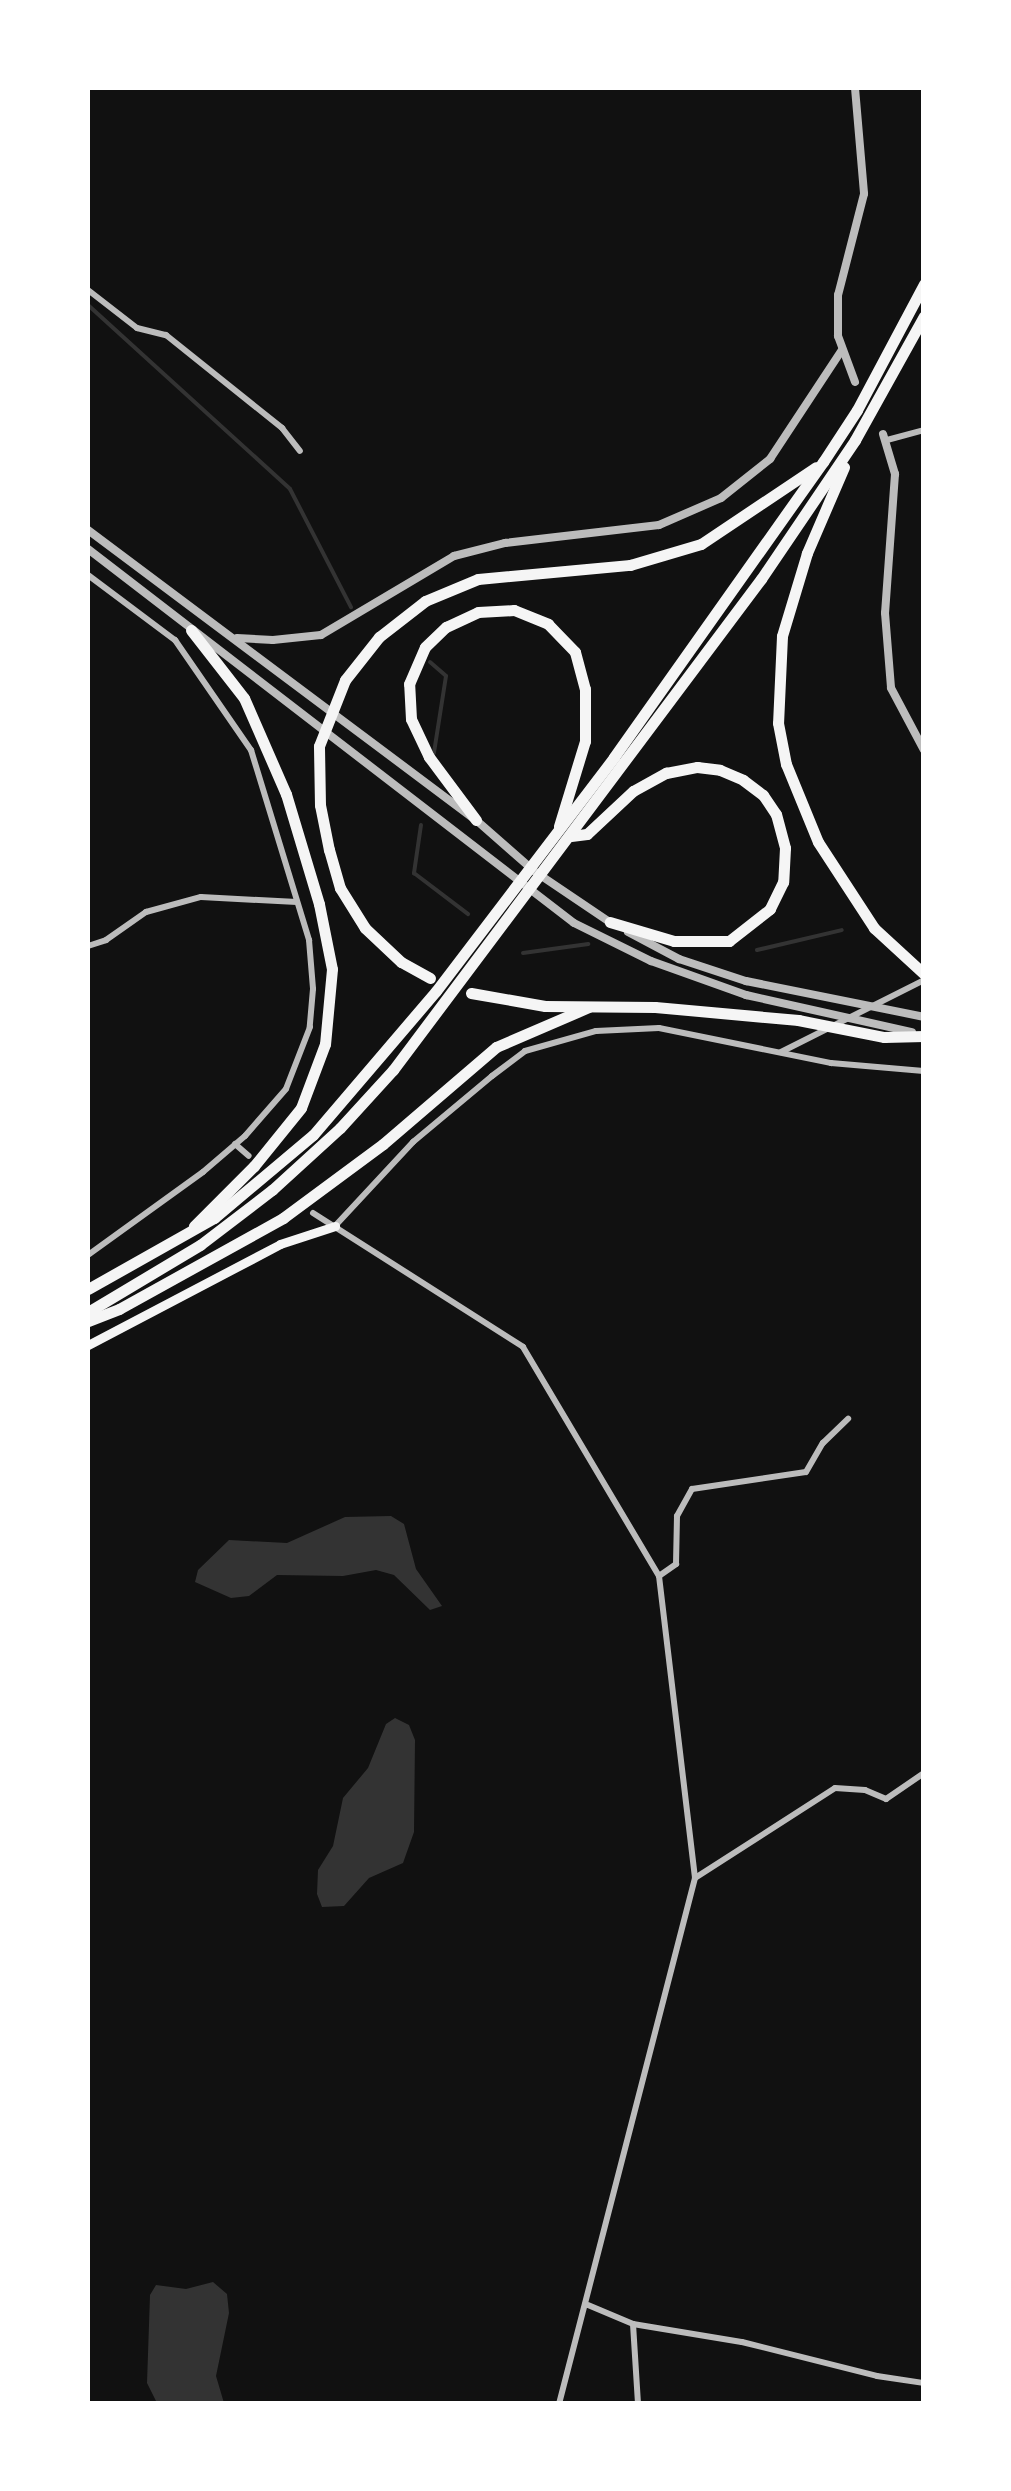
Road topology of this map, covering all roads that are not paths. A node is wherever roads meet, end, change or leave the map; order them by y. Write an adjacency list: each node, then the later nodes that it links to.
1 (855, 88): 5 (street)
2 (924, 284): 11 (highway)
3 (88, 290): 10 (street)
4 (924, 316): 9 (highway)
5 (842, 350): 6 (street); 16 (street)
6 (856, 382)
7 (924, 430): 8 (street)
8 (885, 437): 17 (street)
9 (855, 440): 19 (highway); 24 (highway)
10 (300, 451)
11 (823, 462): 19 (highway); 25 (highway)
12 (88, 530): 16 (street)
13 (88, 549): 15 (street)
14 (88, 575): 21 (street)
15 (191, 630): 28 (street); 37 (highway)
16 (237, 638): 18 (street)
17 (924, 750)
18 (476, 820): 19 (highway); 22 (street)
19 (561, 839): 20 (highway); 20 (highway); 22 (highway)
20 (520, 893): 37 (highway); 40 (highway)
21 (297, 902): 23 (street); 33 (street)
22 (610, 922): 29 (street)
23 (88, 946)
24 (924, 977): 31 (street)
25 (430, 978)
26 (471, 994): 27 (highway)
27 (589, 1006): 28 (highway); 41 (highway)
28 (800, 1015): 30 (highway)
29 (924, 1017)
30 (924, 1035)
31 (780, 1053): 32 (street); 36 (street)
32 (924, 1071)
33 (235, 1144): 34 (street); 38 (street)
34 (249, 1156)
35 (313, 1212): 36 (street)
36 (335, 1226): 42 (main road); 44 (street)
37 (187, 1234): 39 (highway)
38 (88, 1255)
39 (88, 1289)
40 (88, 1312)
41 (88, 1321)
42 (88, 1345)
43 (848, 1420): 44 (street)
44 (659, 1576): 46 (street)
45 (924, 1773): 46 (street)
46 (695, 1878): 47 (street)
47 (588, 2305): 48 (street); 50 (street)
48 (632, 2324): 49 (street); 51 (street)
49 (924, 2382)
50 (560, 2404)
51 (638, 2404)

